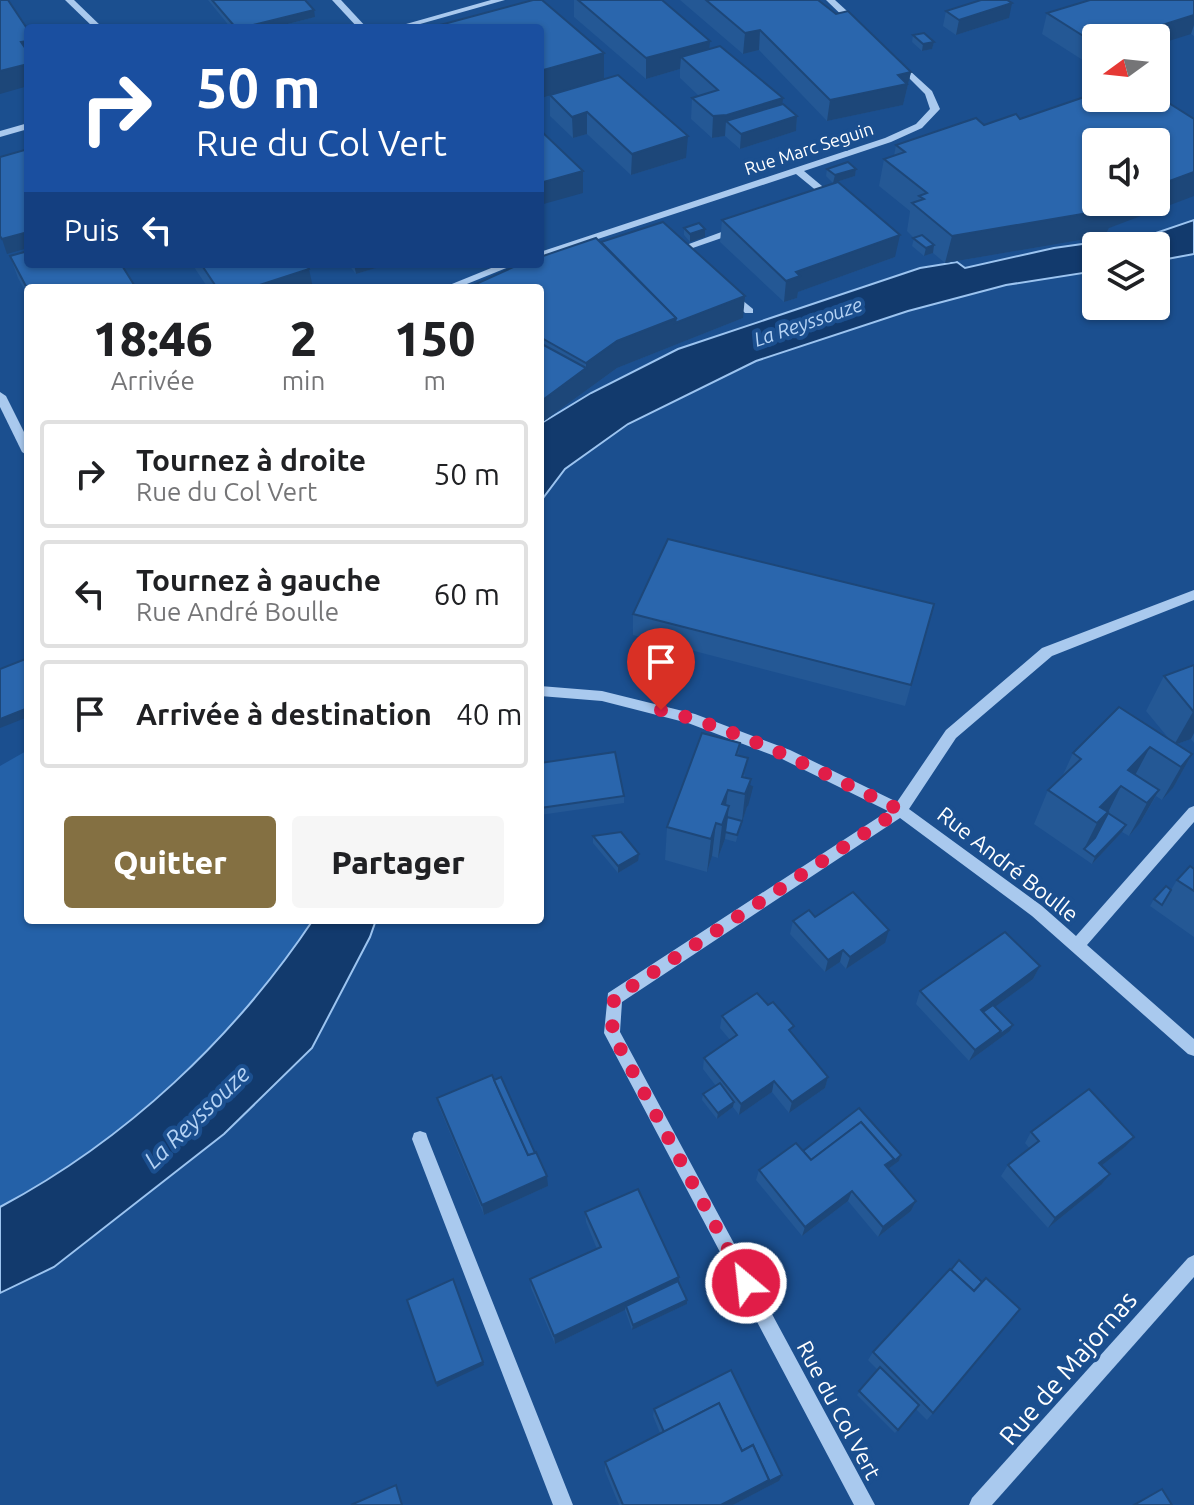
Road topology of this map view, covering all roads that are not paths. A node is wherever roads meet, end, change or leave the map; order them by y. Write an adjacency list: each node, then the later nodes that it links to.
1 (69, 0): 6 (street)
2 (336, 0): 7 (street)
3 (501, 0): 5 (street)
4 (830, 0): 9 (street)
5 (482, 2): 8 (street)
6 (95, 24)
7 (359, 24)
8 (409, 24)
9 (865, 32)
10 (888, 54): 13 (street, Rue Marc Seguin)
11 (24, 127): 12 (street)
12 (0, 134)
13 (797, 170): 14 (street); 15 (street, Rue Marc Seguin)
14 (807, 205)
15 (651, 218): 17 (street); 20 (street, Rue Marc Seguin)
16 (752, 224): 19 (street)
17 (662, 228)
18 (672, 238): 19 (street)
19 (683, 248): 21 (street)
20 (544, 254)
21 (694, 258)
22 (500, 268): 24 (street)
23 (716, 279): 25 (street)
24 (458, 284)
25 (749, 311)
26 (0, 396): 27 (street)
27 (24, 444)
28 (1194, 595): 30 (street)
29 (544, 691): 30 (street, Rue André Boulle)
30 (900, 810): 32 (street, Rue André Boulle); 37 (street, Rue du Col Vert)
31 (1194, 812): 32 (street)
32 (1077, 946): 33 (street, Rue André Boulle)
33 (1194, 1049)
34 (420, 1139): 36 (street)
35 (1194, 1264): 38 (street, Rue de Majornas)
36 (563, 1505)
37 (865, 1505)
38 (979, 1505)

